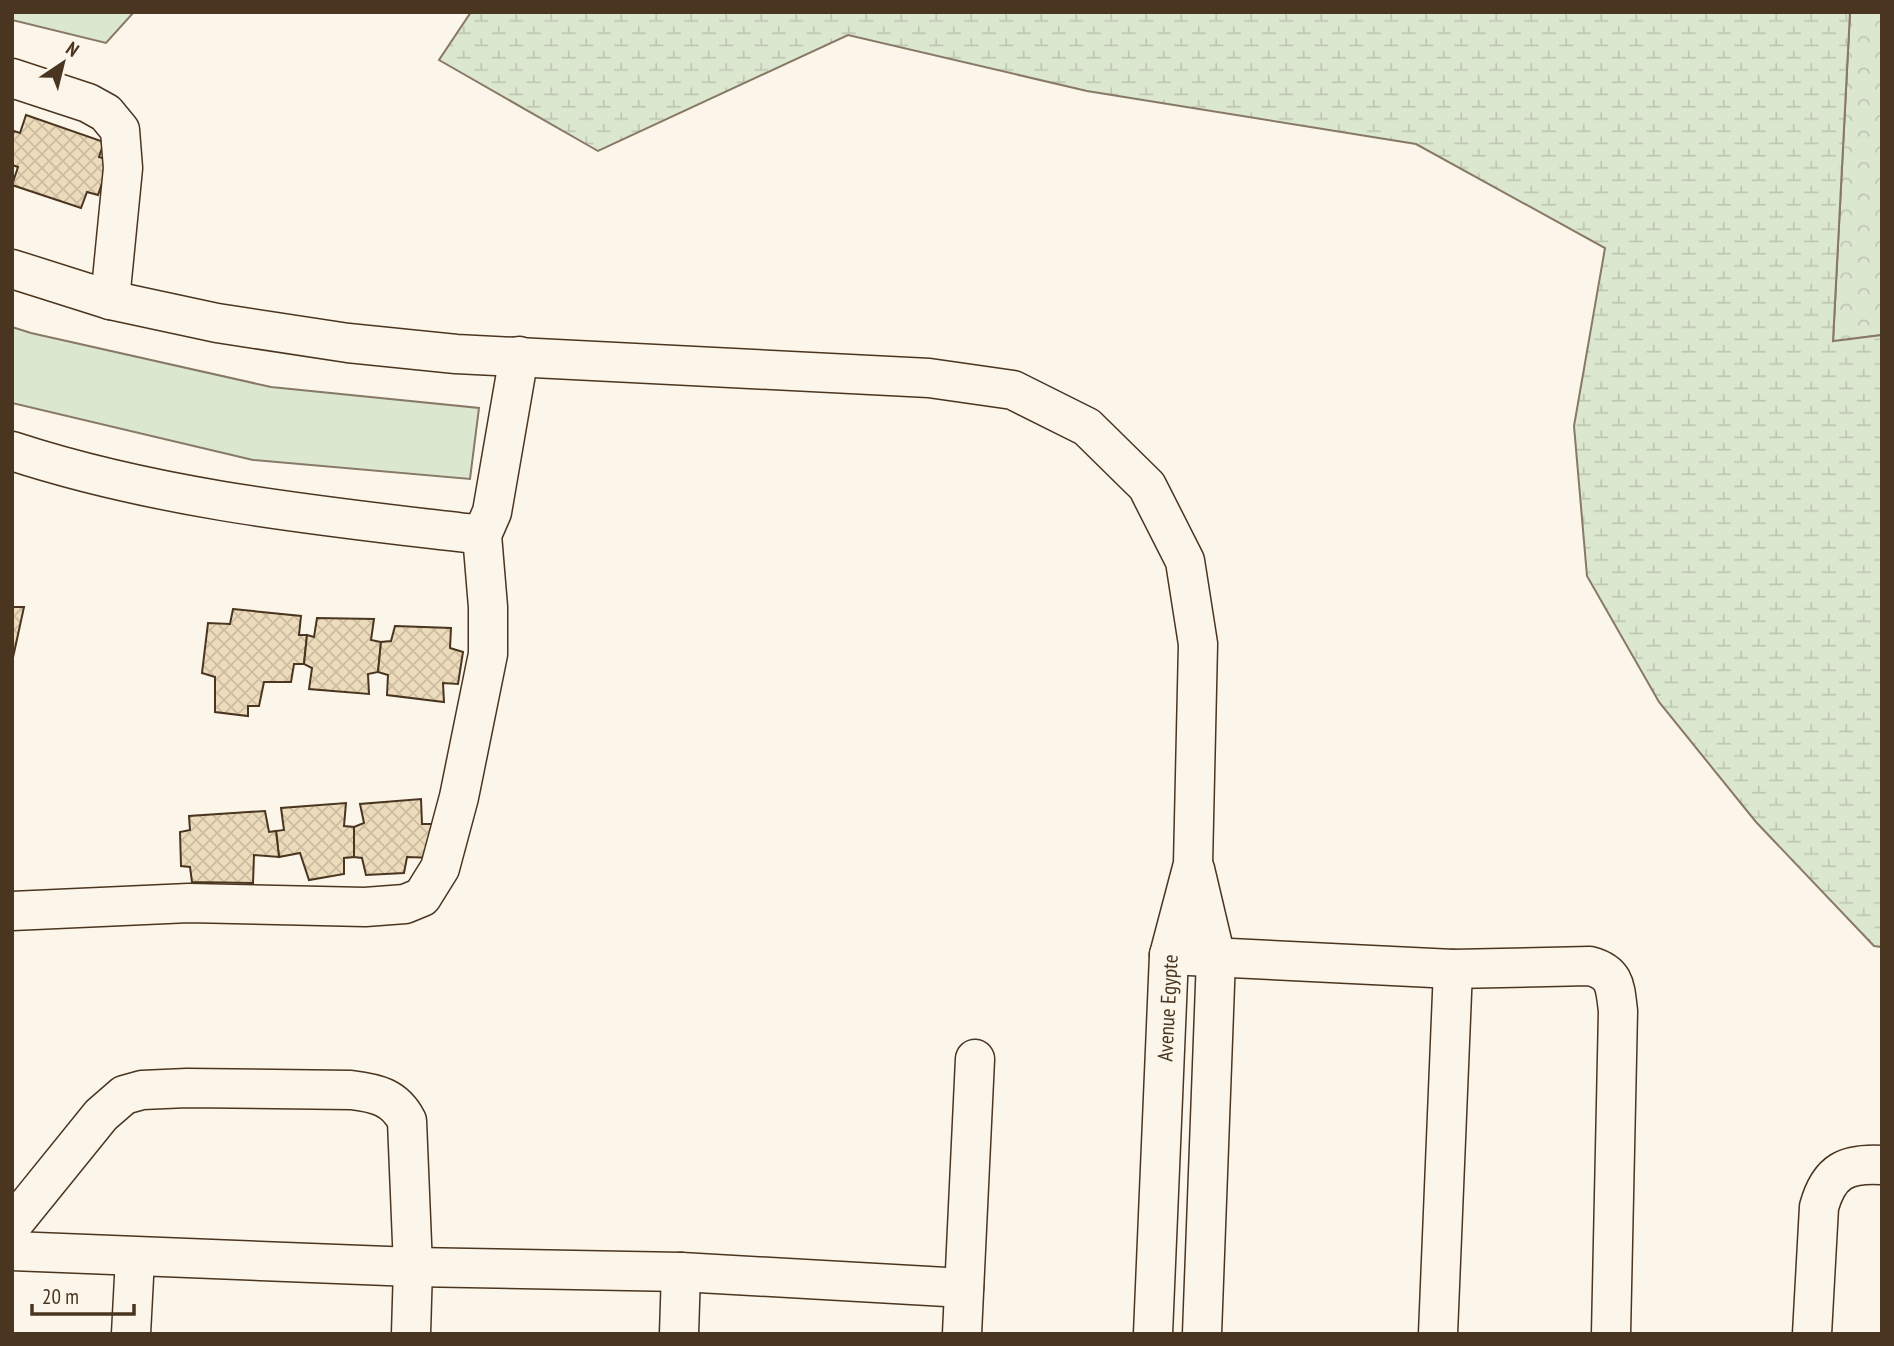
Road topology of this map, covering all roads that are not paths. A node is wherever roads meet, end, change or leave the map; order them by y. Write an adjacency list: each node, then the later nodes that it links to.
1 (12, 78): 3 (street)
2 (12, 269): 3 (street)
3 (110, 300): 4 (street)
4 (519, 356): 6 (street); 7 (street)
5 (12, 451): 6 (street)
6 (482, 535): 8 (street)
7 (1193, 863): 9 (street, Avenue Egypte); 10 (street, Avenue Egypte)
8 (12, 911)
9 (1169, 955): 10 (street); 24 (street, Avenue Egypte)
10 (1216, 958): 11 (street); 25 (street, Avenue Egypte)
11 (1453, 969): 26 (street); 27 (street)
12 (975, 1059): 19 (street)
13 (1882, 1165): 28 (street)
14 (12, 1225): 17 (street)
15 (12, 1251): 16 (street)
16 (135, 1258): 17 (street); 20 (street)
17 (413, 1267): 18 (street); 21 (street)
18 (681, 1272): 19 (street); 22 (street)
19 (964, 1288): 23 (street)
20 (131, 1334)
21 (411, 1334)
22 (679, 1334)
23 (962, 1334)
24 (1153, 1334)
25 (1202, 1334)
26 (1438, 1334)
27 (1611, 1334)
28 (1812, 1334)

